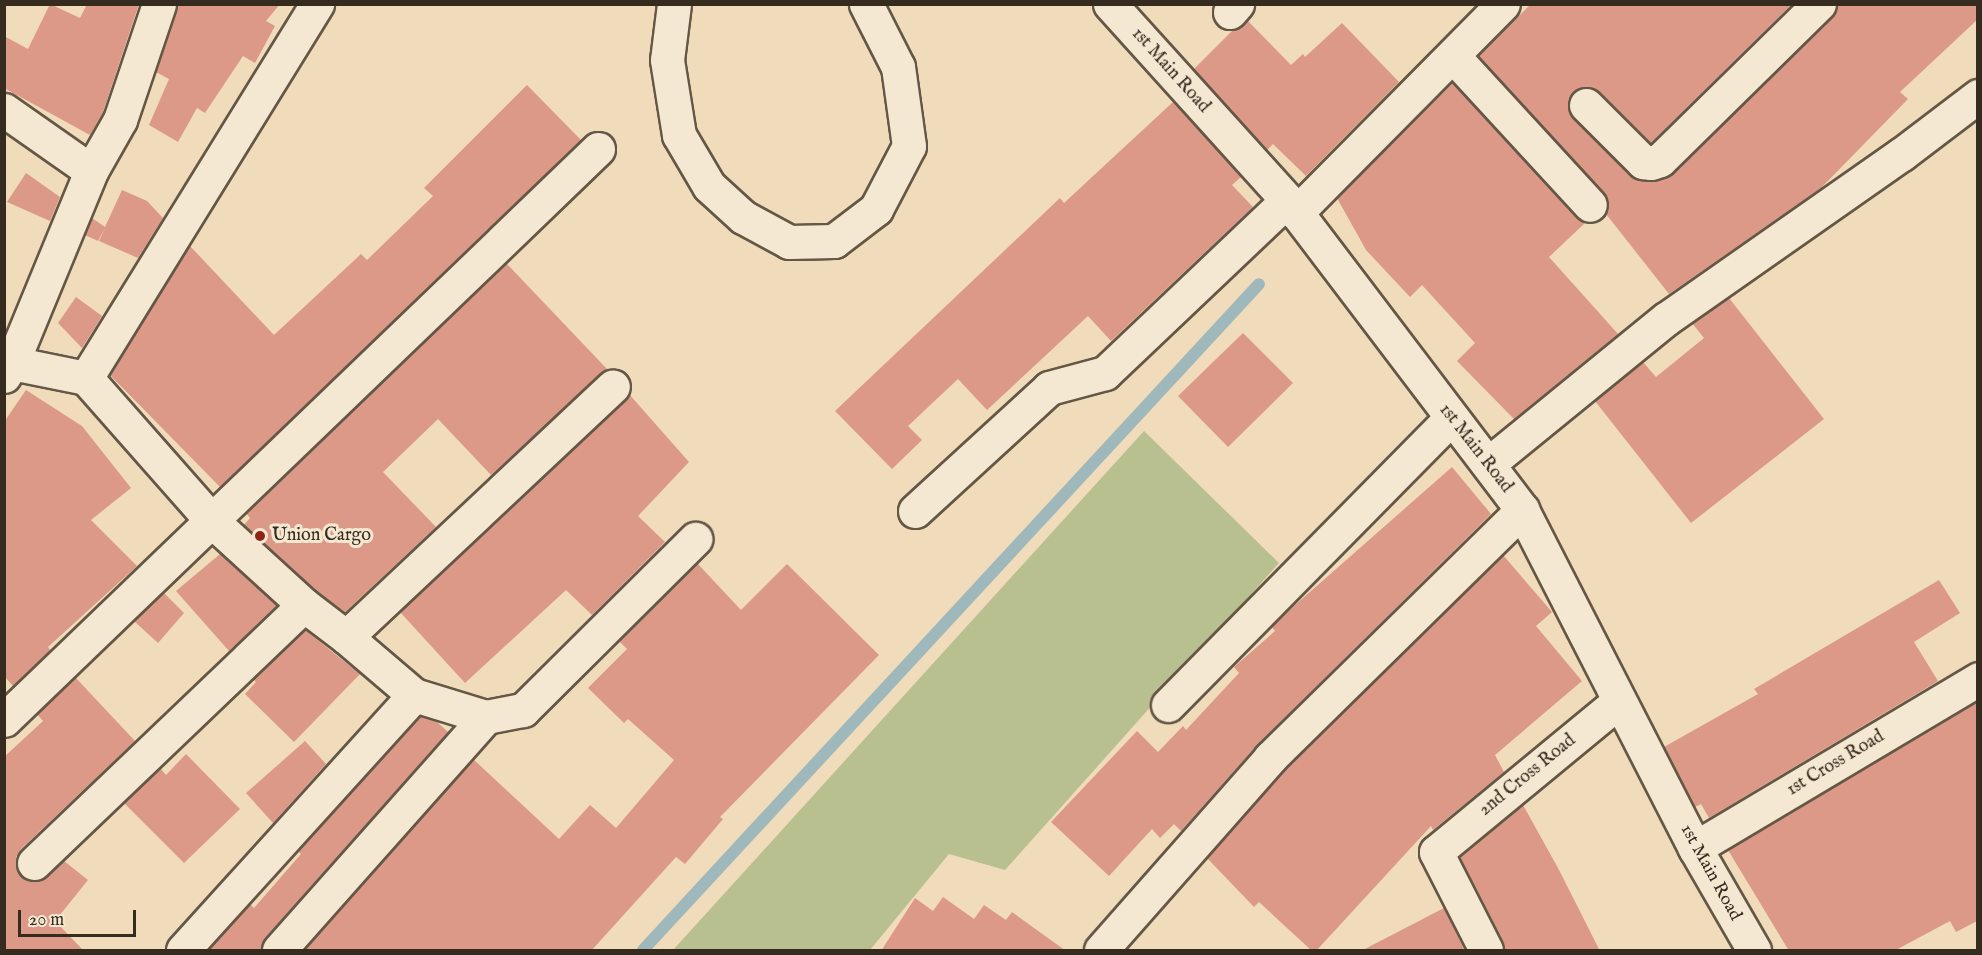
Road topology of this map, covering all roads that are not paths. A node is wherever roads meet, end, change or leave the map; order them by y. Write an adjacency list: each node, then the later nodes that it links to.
1 (159, 4): 13 (street)
2 (317, 4): 17 (street)
3 (674, 4): 4 (street)
4 (866, 4)
5 (1110, 4): 15 (street, 1st Main Road)
6 (1503, 4): 8 (street)
7 (1819, 4): 10 (street)
8 (1453, 56): 14 (street); 15 (street)
9 (1977, 96): 20 (street)
10 (1586, 105)
11 (4, 110): 13 (street)
12 (598, 149): 23 (street)
13 (91, 171): 16 (street)
14 (1590, 205)
15 (1291, 207): 19 (street, 1st Main Road); 22 (street)
16 (8, 369): 17 (street)
17 (86, 378): 23 (street)
18 (614, 386): 26 (street)
19 (1451, 418): 20 (street, 1st Main Road); 30 (street)
20 (1488, 464): 21 (street, 1st Main Road)
21 (1522, 510): 29 (street, 1st Main Road); 37 (street)
22 (915, 511)
23 (212, 521): 25 (street); 32 (street)
24 (695, 538): 31 (street)
25 (304, 605): 26 (street); 34 (street)
26 (346, 637): 28 (street)
27 (1977, 679): 33 (street, 1st Cross Road)
28 (414, 695): 31 (street); 35 (street)
29 (1619, 701): 33 (street, 1st Main Road); 38 (street, 2nd Cross Road)
30 (1168, 705)
31 (486, 717): 36 (street)
32 (4, 720)
33 (1695, 848): 39 (street, 1st Main Road)
34 (34, 863)
35 (183, 951)
36 (279, 951)
37 (1101, 951)
38 (1486, 951)
39 (1754, 951)

